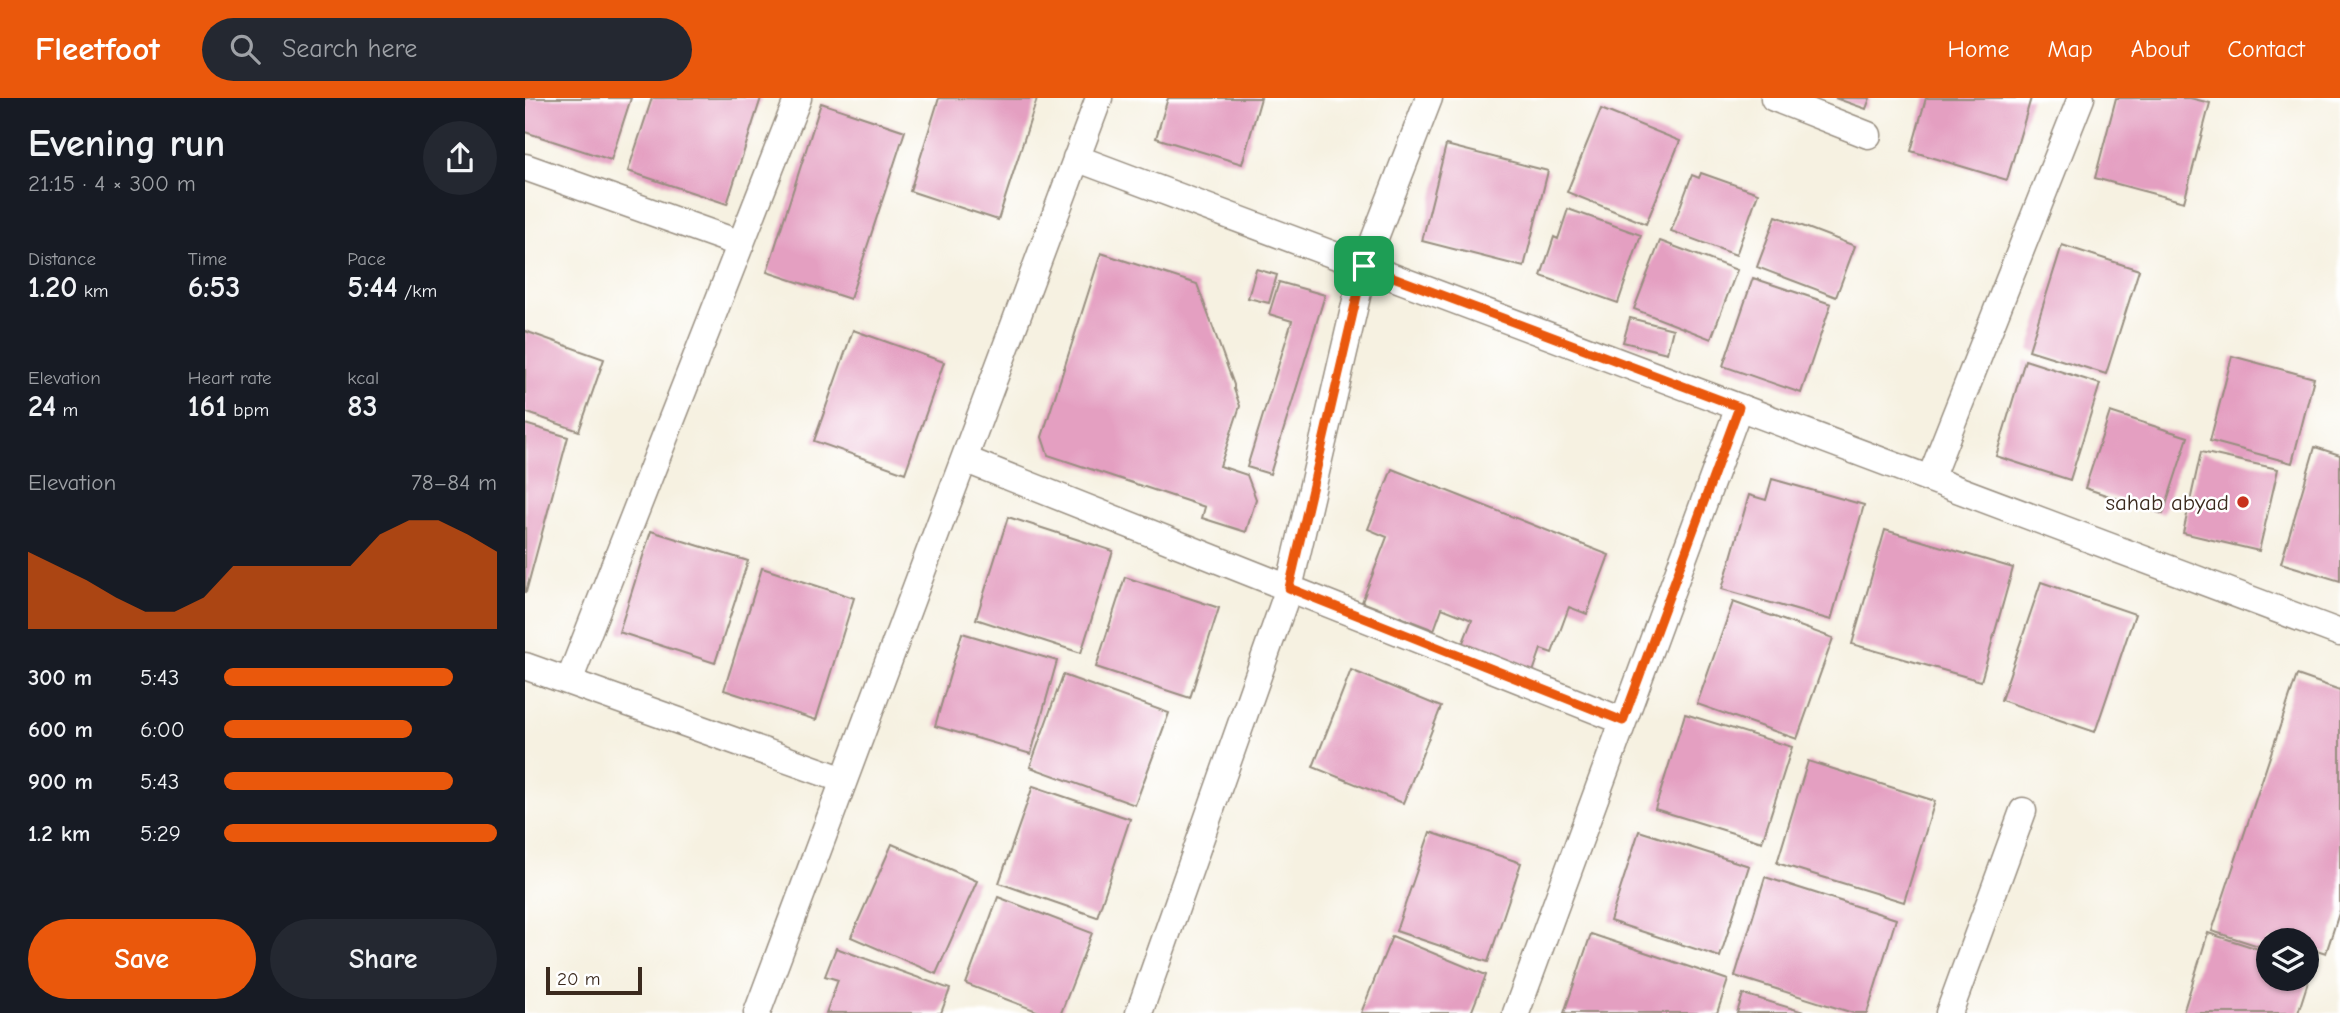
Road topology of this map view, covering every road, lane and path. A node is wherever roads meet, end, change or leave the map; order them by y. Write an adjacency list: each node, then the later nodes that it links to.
1 (798, 98): 9 (street)
2 (1099, 98): 7 (street)
3 (1429, 98): 10 (street)
4 (1774, 98): 6 (street)
5 (2081, 98): 13 (street)
6 (1868, 135)
7 (1076, 158): 10 (street); 12 (street)
8 (525, 167): 9 (street)
9 (741, 244): 17 (street)
10 (1364, 266): 11 (street); 14 (street)
11 (1739, 407): 13 (street); 18 (street)
12 (964, 459): 14 (street); 19 (street)
13 (1930, 479): 15 (street)
14 (1289, 588): 18 (street); 22 (street)
15 (2340, 633)
16 (525, 666): 17 (street)
17 (569, 681): 19 (street)
18 (1623, 721): 23 (street)
19 (844, 780): 21 (street)
20 (2022, 811): 24 (street)
21 (757, 1013)
22 (1139, 1013)
23 (1516, 1013)
24 (1949, 1013)

